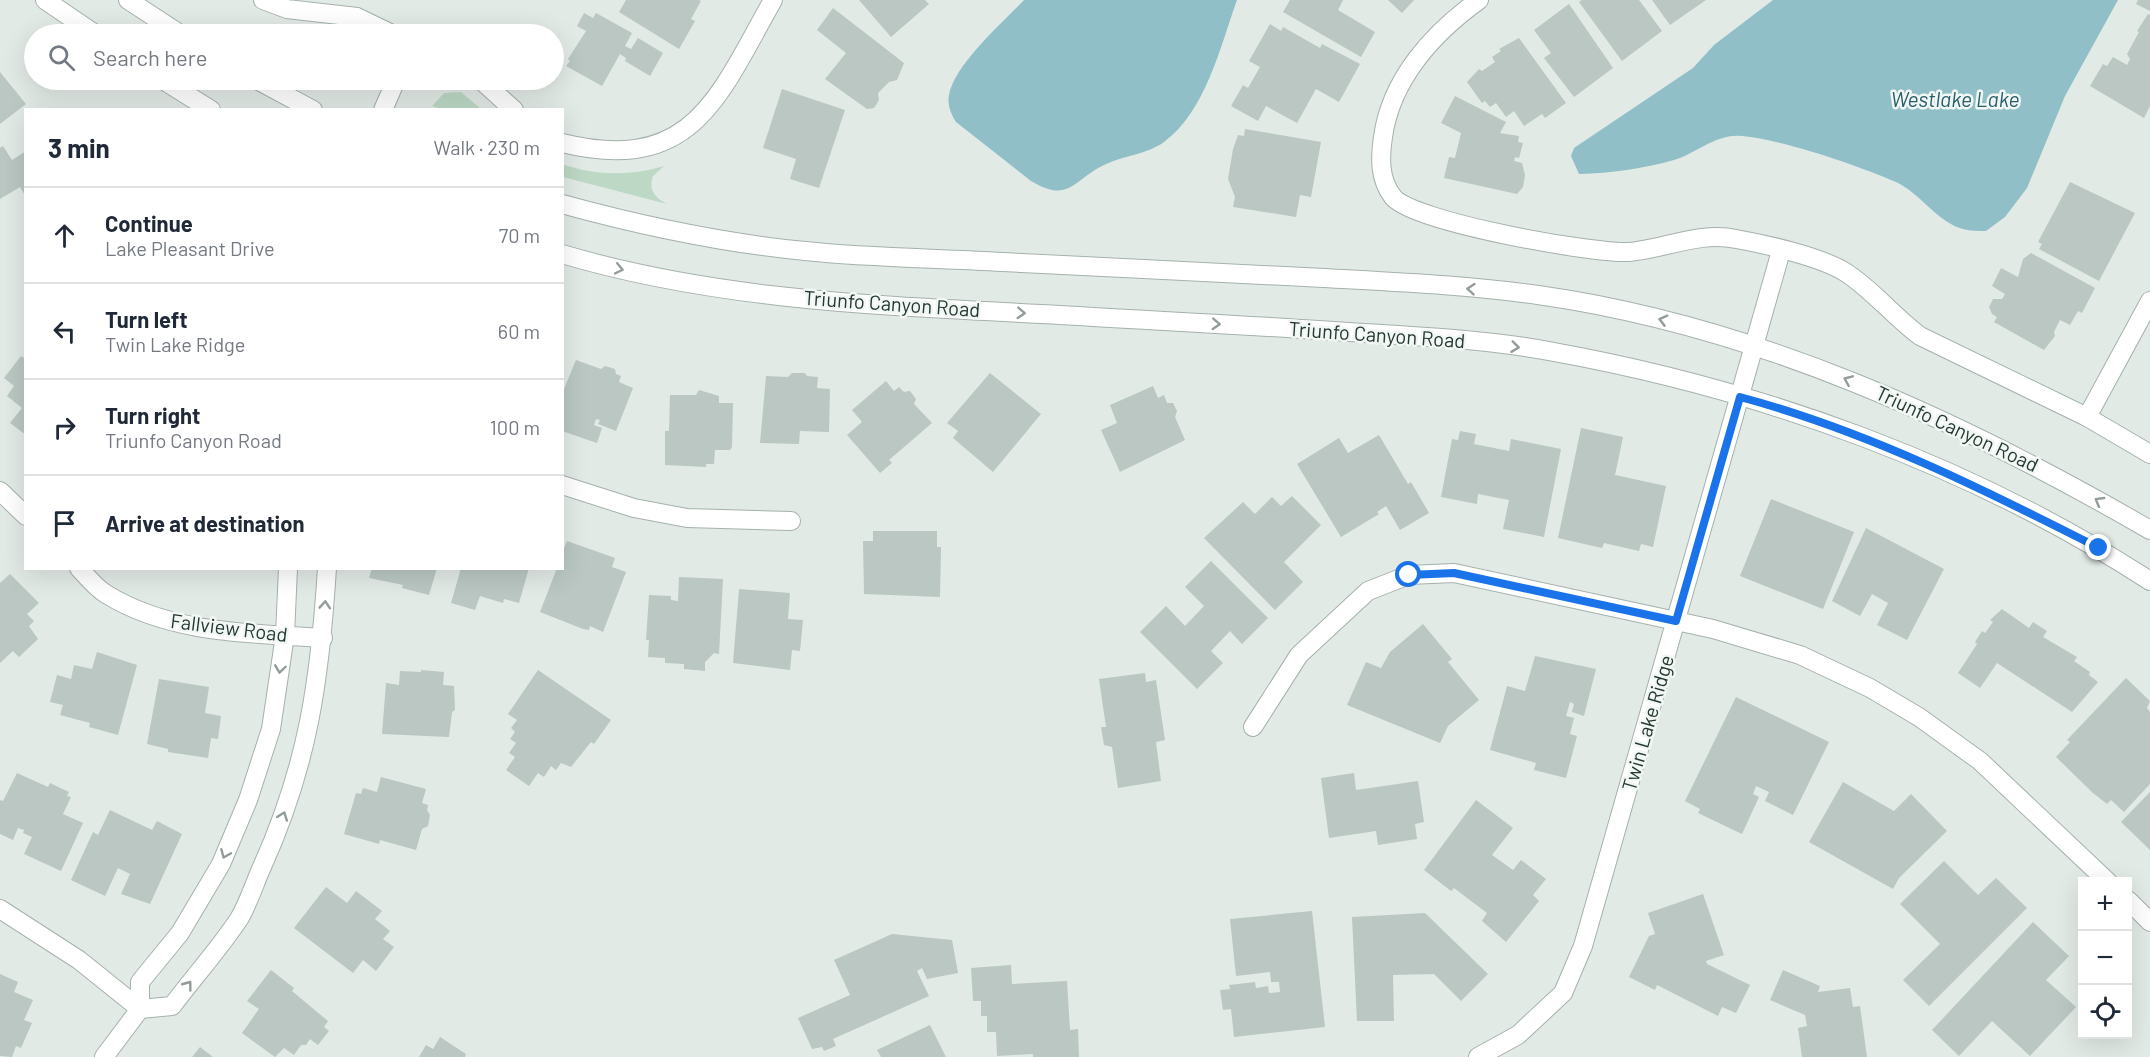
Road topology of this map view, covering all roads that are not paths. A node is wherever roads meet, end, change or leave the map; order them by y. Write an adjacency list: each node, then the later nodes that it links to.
1 (45, 0): 6 (street)
2 (128, 0): 7 (street)
3 (263, 0): 8 (street)
4 (773, 0): 17 (street)
5 (1479, 0): 19 (street)
6 (80, 24)
7 (165, 24)
8 (371, 24)
9 (179, 90): 13 (street)
10 (276, 90): 14 (street)
11 (392, 90): 15 (street)
12 (492, 90): 16 (street)
13 (208, 108)
14 (309, 108)
15 (385, 108)
16 (512, 108)
17 (564, 143)
18 (564, 204): 22 (street, Triunfo Canyon Road, one-way to 18)
19 (1781, 251): 22 (street); 24 (street)
20 (564, 254): 23 (street, Triunfo Canyon Road, one-way to 23)
21 (2150, 301): 24 (street)
22 (1755, 346): 23 (street, Twin Lake Ridge); 30 (street, Triunfo Canyon Road, one-way to 22)
23 (1740, 397): 34 (street, Triunfo Canyon Road); 35 (street, Twin Lake Ridge)
24 (2087, 417): 25 (street)
25 (2150, 454)
26 (564, 486): 29 (street)
27 (0, 491): 28 (street)
28 (24, 514)
29 (791, 521)
30 (2150, 530)
31 (81, 570): 36 (street, Fallview Road)
32 (288, 570): 36 (street)
33 (327, 570): 37 (street, one-way to 33)
34 (2150, 581)
35 (1676, 621): 38 (street); 39 (street); 45 (street, Twin Lake Ridge)
36 (285, 635): 37 (street, Fallview Road); 43 (street, one-way to 43)
37 (323, 638): 43 (street, one-way to 37)
38 (1253, 727)
39 (2103, 877)
40 (2132, 905): 42 (street)
41 (0, 909): 43 (street)
42 (2150, 922)
43 (140, 1009): 44 (street)
44 (104, 1057)
45 (1478, 1057)

